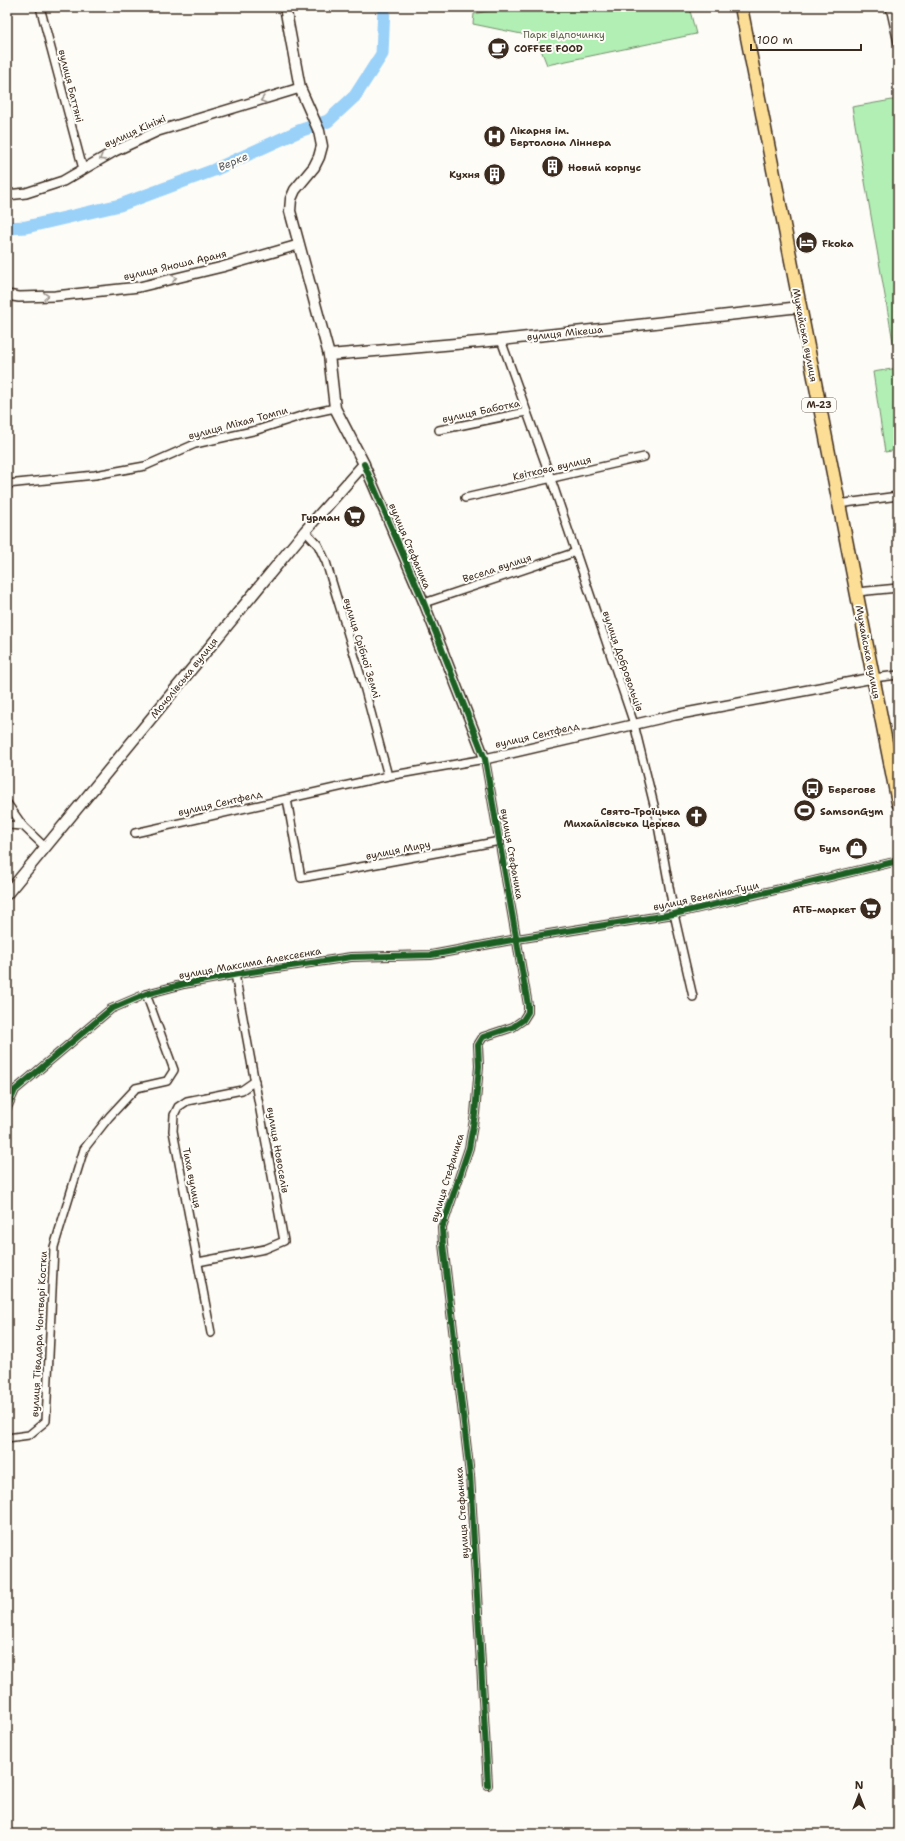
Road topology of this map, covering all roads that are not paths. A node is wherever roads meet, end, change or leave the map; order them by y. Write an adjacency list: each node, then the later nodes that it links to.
1 (40, 7): 7 (street, вулиця Баттяні)
2 (285, 7): 6 (main road, вулиця Стефаника)
3 (741, 7): 11 (highway, Мужайська вулиця / М-23)
4 (890, 7): 5 (street)
5 (898, 43)
6 (300, 88): 7 (street, вулиця Кініжі, one-way to 7); 9 (main road, вулиця Стефаника)
7 (83, 169): 8 (street, вулиця Кініжі)
8 (7, 195)
9 (298, 245): 10 (street, вулиця Яноша Араня, one-way to 9); 13 (main road, вулиця Стефаника)
10 (7, 295)
11 (800, 307): 12 (main road, вулиця Мікеша); 23 (highway, Мужайська вулиця / М-23)
12 (501, 340): 13 (main road, вулиця Мікеша); 15 (street, вулиця Добровольців)
13 (329, 355): 14 (main road, вулиця Стефаника)
14 (335, 408): 18 (main road, вулиця Стефаника); 20 (street, вулиця Міхая Томпи)
15 (526, 412): 16 (street, вулиця Баботка); 19 (street, вулиця Добровольців)
16 (439, 430)
17 (644, 458): 19 (street, Квіткова вулиця)
18 (364, 464): 24 (main road, Мочолівська вулиця); 28 (street, вулиця Стефаника)
19 (551, 479): 22 (street, Квіткова вулиця); 25 (street, вулиця Добровольців)
20 (7, 484)
21 (898, 496): 23 (street)
22 (465, 498)
23 (838, 504): 27 (highway, Мужайська вулиця / М-23)
24 (304, 531): 33 (street, вулиця Срібної Землі); 41 (main road, Мочолівська вулиця)
25 (576, 552): 28 (street, Весела вулиця); 31 (street, вулиця Добровольців)
26 (898, 588): 27 (street)
27 (856, 592): 30 (highway, Мужайська вулиця / М-23)
28 (424, 603): 32 (street, вулиця Стефаника)
29 (898, 675): 30 (street, вулиця Сентфелд)
30 (873, 678): 31 (street, вулиця Сентфелд); 36 (highway, Мужайська вулиця / М-23)
31 (634, 724): 32 (street, вулиця Сентфелд); 44 (street, вулиця Добровольців)
32 (485, 758): 33 (street, вулиця Сентфелд); 40 (street, вулиця Стефаника)
33 (388, 776): 34 (street, вулиця Сентфелд)
34 (287, 799): 39 (street, вулиця Сентфелд); 40 (street, вулиця Миру)
35 (7, 803): 38 (street)
36 (898, 803)
37 (7, 825): 38 (street)
38 (23, 826): 41 (street)
39 (135, 833)
40 (500, 841): 45 (street, вулиця Стефаника)
41 (45, 847): 43 (main road, Мочолівська вулиця)
42 (898, 861): 44 (street, вулиця Венеліна-Гуци)
43 (7, 894)
44 (674, 914): 45 (street, вулиця Венеліна-Гуци); 48 (street, вулиця Добровольців)
45 (517, 939): 46 (street, вулиця Максима Алексеєнка); 54 (street, вулиця Стефаника)
46 (235, 974): 47 (street, вулиця Максима Алексеєнка); 49 (street, вулиця Новоселів)
47 (146, 994): 50 (street, вулиця Максима Алексеєнка); 53 (street, вулиця Тівадара Чонтварі Костки)
48 (693, 998)
49 (255, 1082): 51 (street, Тиха вулиця); 51 (street, вулиця Новоселів)
50 (7, 1108)
51 (198, 1262): 52 (street, Тиха вулиця)
52 (211, 1333)
53 (7, 1438)
54 (488, 1785)

